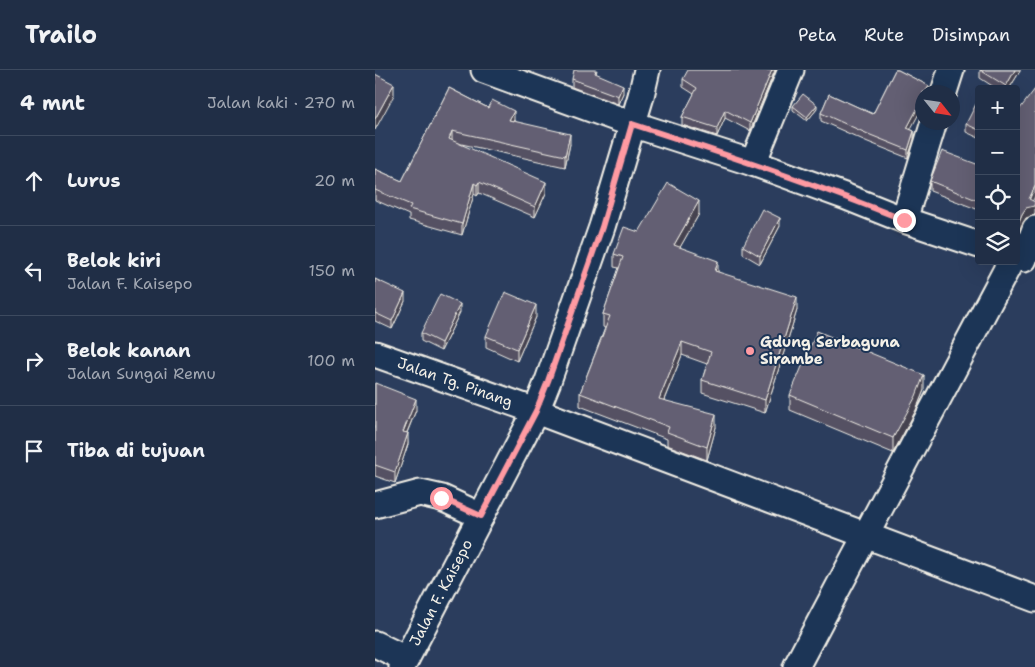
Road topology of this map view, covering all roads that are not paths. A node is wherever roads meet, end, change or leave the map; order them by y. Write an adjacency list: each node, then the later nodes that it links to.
1 (484, 70): 6 (street)
2 (647, 70): 6 (street, Jalan F. Kaisepo)
3 (791, 70): 8 (street)
4 (951, 70): 5 (street)
5 (946, 85)
6 (632, 124): 8 (street); 14 (street, Jalan F. Kaisepo)
7 (932, 130): 9 (street)
8 (753, 163): 9 (street)
9 (904, 220): 11 (street)
10 (1035, 229): 12 (street)
11 (975, 244)
12 (1022, 260): 17 (street)
13 (375, 354): 14 (street, Jalan Tg. Pinang)
14 (536, 411): 16 (street, Jalan F. Kaisepo); 17 (street, Jalan Tg. Pinang)
15 (375, 505): 16 (street)
16 (481, 516): 20 (street, Jalan F. Kaisepo)
17 (867, 536): 18 (street, Jalan Tg. Pinang); 21 (street)
18 (1035, 599)
19 (375, 644): 20 (street)
20 (404, 663)
21 (796, 667)

